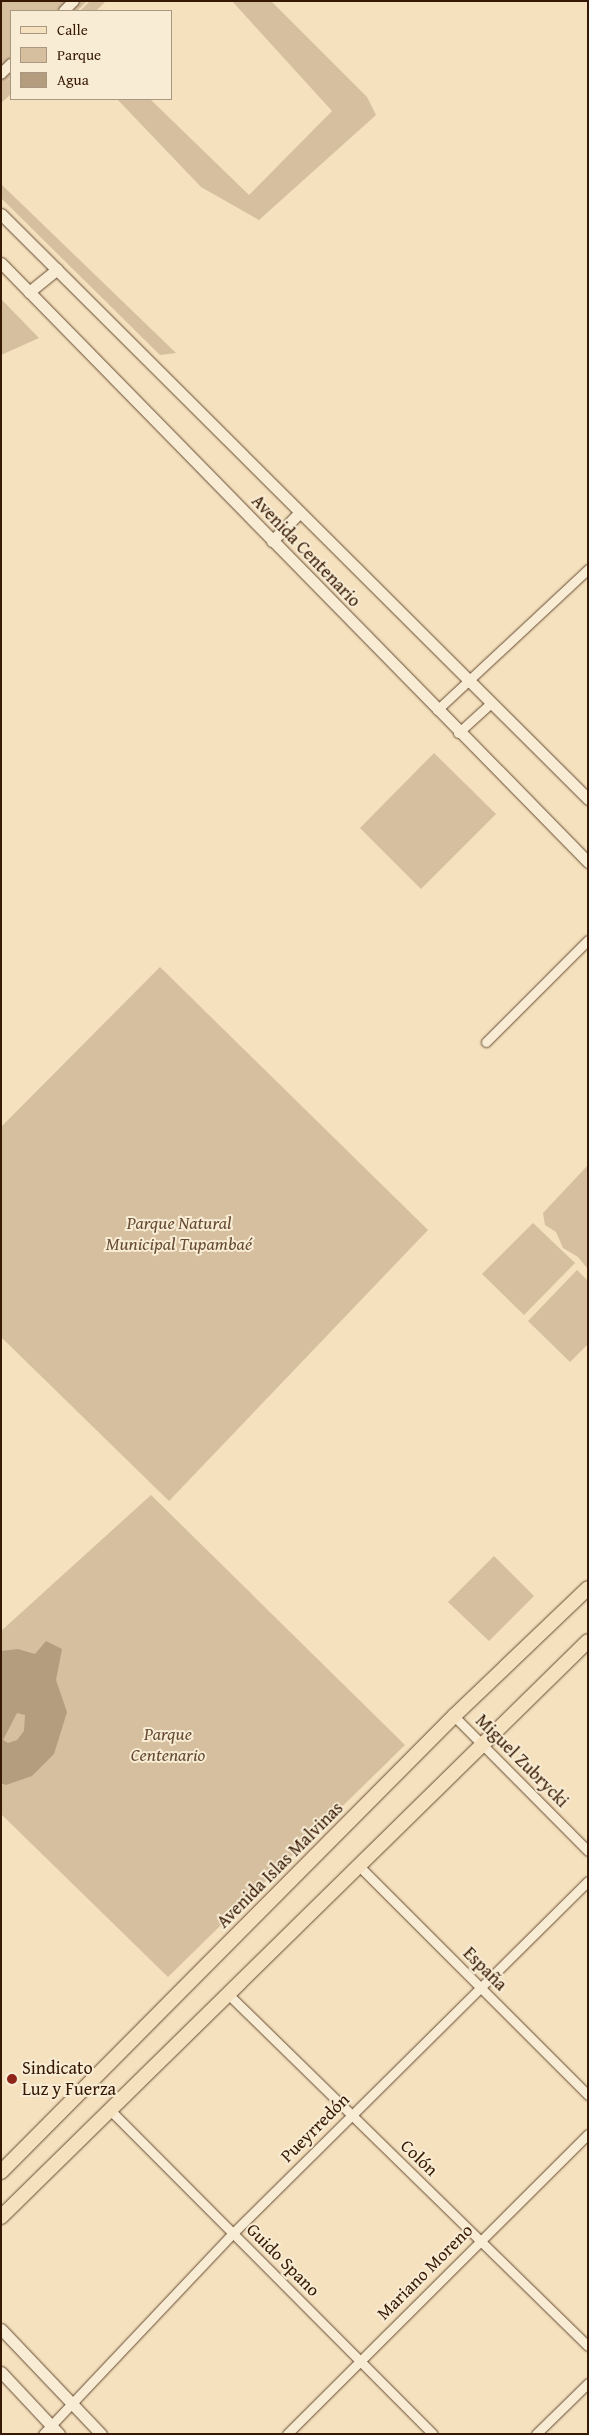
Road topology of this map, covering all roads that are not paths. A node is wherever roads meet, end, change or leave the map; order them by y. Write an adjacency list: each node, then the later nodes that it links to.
1 (74, 1): 2 (street)
2 (65, 10)
3 (10, 65): 4 (street)
4 (1, 74)
5 (1, 214): 7 (main road, Avenida Centenario)
6 (1, 263): 8 (main road, Avenida Centenario)
7 (57, 269): 8 (main road); 9 (main road, Avenida Centenario)
8 (29, 292): 10 (main road, Avenida Centenario)
9 (300, 512): 10 (main road); 12 (main road, Avenida Centenario)
10 (272, 541): 14 (main road, Avenida Centenario)
11 (588, 569): 12 (street)
12 (468, 680): 13 (main road, Avenida Centenario); 14 (street)
13 (491, 703): 15 (street); 16 (main road, Avenida Centenario)
14 (437, 710): 15 (main road, Avenida Centenario)
15 (458, 732): 17 (main road, Avenida Centenario)
16 (588, 799)
17 (588, 862)
18 (588, 940): 19 (street)
19 (486, 1042)
20 (588, 1588): 22 (main road, Avenida Islas Malvinas)
21 (588, 1641): 23 (main road)
22 (454, 1716): 23 (street, Miguel Zubrycki); 33 (main road, Avenida Islas Malvinas)
23 (482, 1745): 24 (street, Miguel Zubrycki); 25 (main road)
24 (588, 1851)
25 (359, 1866): 27 (street, España); 28 (main road)
26 (588, 1881): 27 (street, Pueyrredón)
27 (480, 1987): 29 (street, España); 31 (street, Pueyrredón)
28 (228, 1994): 30 (main road); 31 (street, Colón)
29 (588, 2095)
30 (110, 2110): 34 (main road); 35 (street, Guido Spano)
31 (352, 2115): 35 (street, Pueyrredón); 36 (street, Colón)
32 (588, 2134): 36 (street, Mariano Moreno)
33 (1, 2172)
34 (1, 2217)
35 (232, 2234): 39 (street, Guido Spano); 42 (street, Pueyrredón)
36 (480, 2241): 38 (street, Colón); 39 (street, Mariano Moreno)
37 (1, 2329): 42 (main road)
38 (588, 2346)
39 (360, 2360): 45 (street, Mariano Moreno); 46 (street, Guido Spano)
40 (1, 2372): 43 (main road)
41 (588, 2383): 47 (street)
42 (70, 2403): 43 (street, Pueyrredón); 44 (main road)
43 (51, 2431)
44 (101, 2434)
45 (287, 2434)
46 (433, 2434)
47 (536, 2434)

